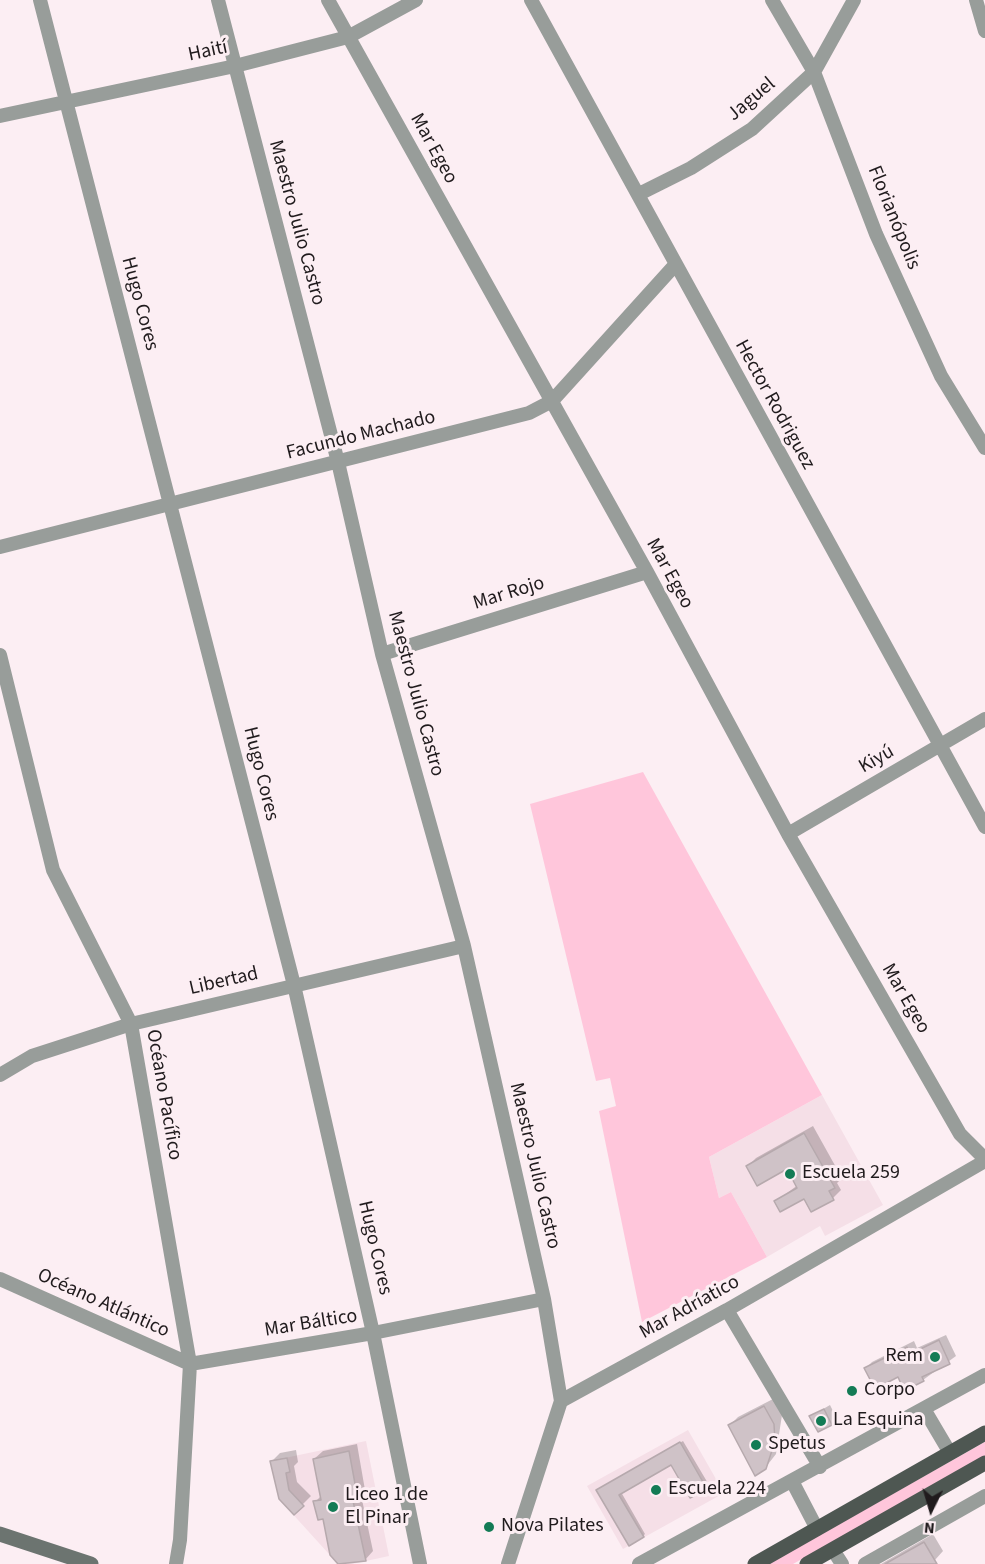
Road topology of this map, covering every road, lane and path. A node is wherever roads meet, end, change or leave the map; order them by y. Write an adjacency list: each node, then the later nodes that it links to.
1 (40, 0): 13 (street, Hugo Cores)
2 (218, 0): 11 (street, Maestro Julio Castro)
3 (328, 0): 10 (street, Mar Egeo)
4 (416, 0): 10 (street, Haití)
5 (531, 0): 15 (street, Hector Rodriguez)
6 (772, 0): 12 (street, Florianópolis)
7 (854, 0): 12 (street, Jaguel)
8 (976, 0): 9 (street)
9 (985, 32)
10 (348, 37): 11 (street, Haití); 17 (street, Mar Egeo)
11 (235, 66): 13 (street, Haití); 19 (street, Maestro Julio Castro)
12 (814, 72): 15 (street, Jaguel); 18 (street, Florianópolis)
13 (66, 100): 14 (street, Haití); 20 (street, Hugo Cores)
14 (0, 116)
15 (639, 194): 16 (street, Hector Rodriguez)
16 (675, 265): 17 (street, Facundo Machado); 26 (street, Hector Rodriguez)
17 (552, 401): 19 (street, Facundo Machado); 22 (street, Mar Egeo)
18 (985, 448)
19 (338, 462): 20 (street, Facundo Machado); 23 (street, Maestro Julio Castro)
20 (171, 505): 21 (street, Facundo Machado); 30 (street, Hugo Cores)
21 (0, 547)
22 (647, 572): 23 (street, Mar Rojo); 28 (street, Mar Egeo)
23 (382, 654): 29 (street, Maestro Julio Castro)
24 (0, 655): 31 (street, Océano Pacífico)
25 (985, 719): 26 (street, Kiyú)
26 (940, 746): 27 (street, Hector Rodriguez); 28 (street, Kiyú)
27 (985, 827)
28 (788, 834): 33 (street, Mar Egeo)
29 (464, 946): 30 (street, Libertad); 35 (street, Maestro Julio Castro)
30 (294, 985): 31 (street, Libertad); 37 (street, Hugo Cores)
31 (131, 1024): 32 (street, Libertad); 38 (street, Océano Pacífico)
32 (0, 1075)
33 (985, 1160): 36 (street, Mar Adríatico)
34 (0, 1279): 38 (street, Océano Atlántico)
35 (544, 1299): 37 (street, Mar Báltico); 40 (street, Maestro Julio Castro)
36 (728, 1310): 40 (street, Mar Adríatico); 45 (street)
37 (373, 1333): 38 (street, Mar Báltico); 53 (street, Hugo Cores)
38 (190, 1364): 52 (street, Océano Pacífico)
39 (985, 1375): 41 (street)
40 (561, 1401): 54 (street)
41 (924, 1409): 43 (street); 45 (street)
42 (985, 1433): 43 (main road)
43 (950, 1453): 48 (main road)
44 (985, 1463): 50 (main road)
45 (819, 1467): 46 (street)
46 (792, 1481): 48 (street); 55 (street)
47 (985, 1496): 59 (street)
48 (817, 1529): 56 (main road)
49 (0, 1534): 51 (street)
50 (833, 1550): 57 (main road); 58 (street)
51 (91, 1564)
52 (176, 1564)
53 (420, 1564)
54 (507, 1564)
55 (639, 1564)
56 (755, 1564)
57 (807, 1564)
58 (842, 1564)
59 (866, 1564)

